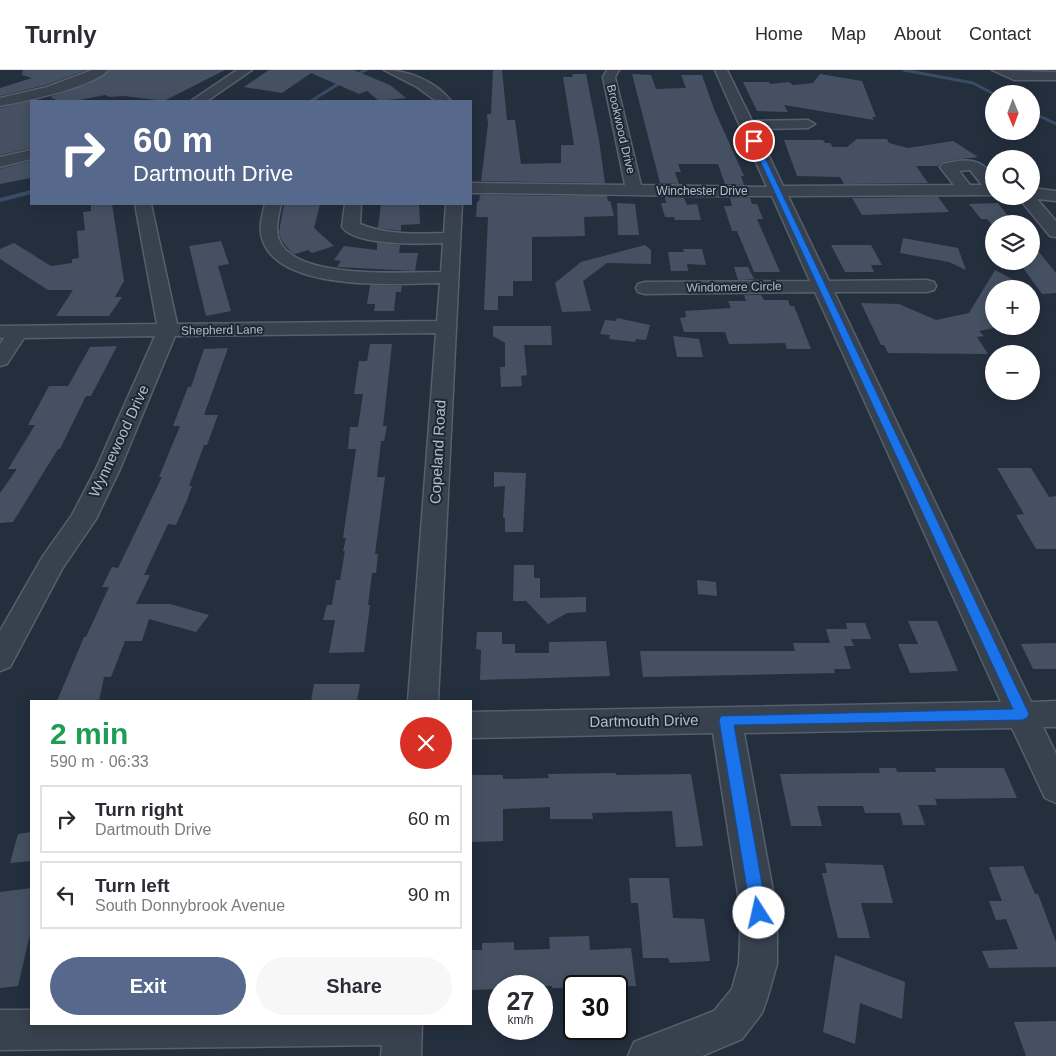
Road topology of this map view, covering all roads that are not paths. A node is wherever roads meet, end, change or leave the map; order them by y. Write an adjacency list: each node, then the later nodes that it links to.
1 (102, 70): 10 (street)
2 (246, 70): 8 (street)
3 (390, 70): 9 (street)
4 (613, 70): 18 (street, Brookwood Drive)
5 (721, 70): 12 (street)
6 (998, 70): 7 (street)
7 (1056, 76)
8 (200, 100)
9 (443, 100)
10 (0, 102)
11 (808, 124): 12 (street)
12 (746, 125): 20 (street)
13 (30, 155): 14 (street)
14 (0, 162)
15 (985, 179): 17 (street)
16 (472, 188): 18 (street, Winchester Drive)
17 (966, 189): 19 (street, Winchester Drive); 20 (street, Winchester Drive)
18 (632, 190): 20 (street, Winchester Drive)
19 (985, 190)
20 (778, 192): 31 (street)
21 (1040, 194): 22 (street)
22 (1056, 196)
23 (144, 205): 35 (street)
24 (273, 205): 30 (street)
25 (353, 205): 29 (street)
26 (454, 205): 29 (street, Copeland Road)
27 (1033, 205): 28 (street)
28 (1056, 232)
29 (451, 238): 30 (street, Copeland Road)
30 (449, 277): 34 (street, Copeland Road)
31 (822, 286): 32 (street, Windomere Circle); 33 (street, Windomere Circle); 40 (street)
32 (927, 286)
33 (644, 288)
34 (445, 327): 35 (street, Shepherd Lane); 39 (street, Copeland Road)
35 (168, 330): 36 (street, Shepherd Lane); 38 (street, Wynnewood Drive)
36 (9, 332): 37 (street)
37 (0, 360)
38 (0, 659)
39 (423, 700)
40 (1022, 714): 41 (street, Dartmouth Drive); 42 (street, Dartmouth Drive); 44 (street)
41 (1056, 714)
42 (726, 720): 43 (street, Dartmouth Drive); 47 (street)
43 (472, 725)
44 (1056, 788)
45 (0, 1030): 46 (street)
46 (402, 1035)
47 (648, 1056)

